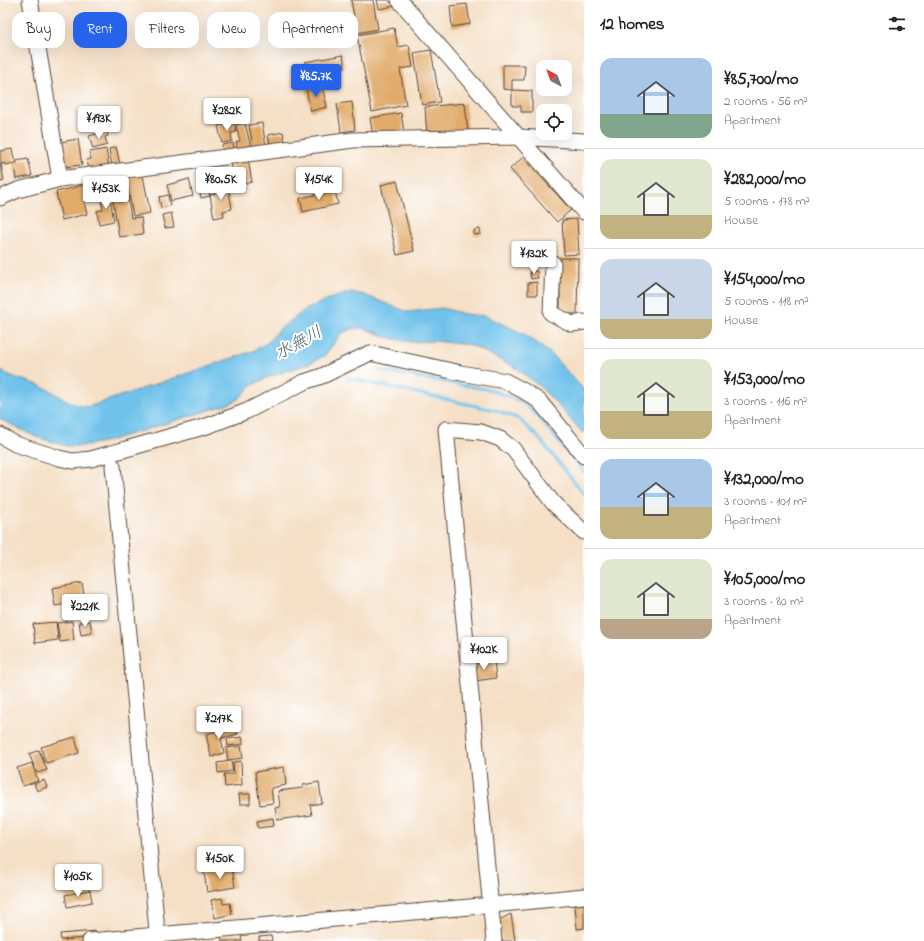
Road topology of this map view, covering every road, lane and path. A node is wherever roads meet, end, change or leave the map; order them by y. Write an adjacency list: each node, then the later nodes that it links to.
1 (30, 0): 5 (street)
2 (399, 0): 3 (street)
3 (519, 137): 4 (street); 5 (street); 7 (street)
4 (584, 141)
5 (60, 179): 6 (street)
6 (0, 198)
7 (584, 212)
8 (553, 263): 9 (street)
9 (584, 322)
10 (0, 435): 11 (street)
11 (584, 456)
12 (113, 466): 16 (street)
13 (584, 532): 15 (street)
14 (584, 896): 15 (street)
15 (492, 906): 16 (street); 18 (street)
16 (158, 938): 17 (street)
17 (90, 941)
18 (494, 941)

